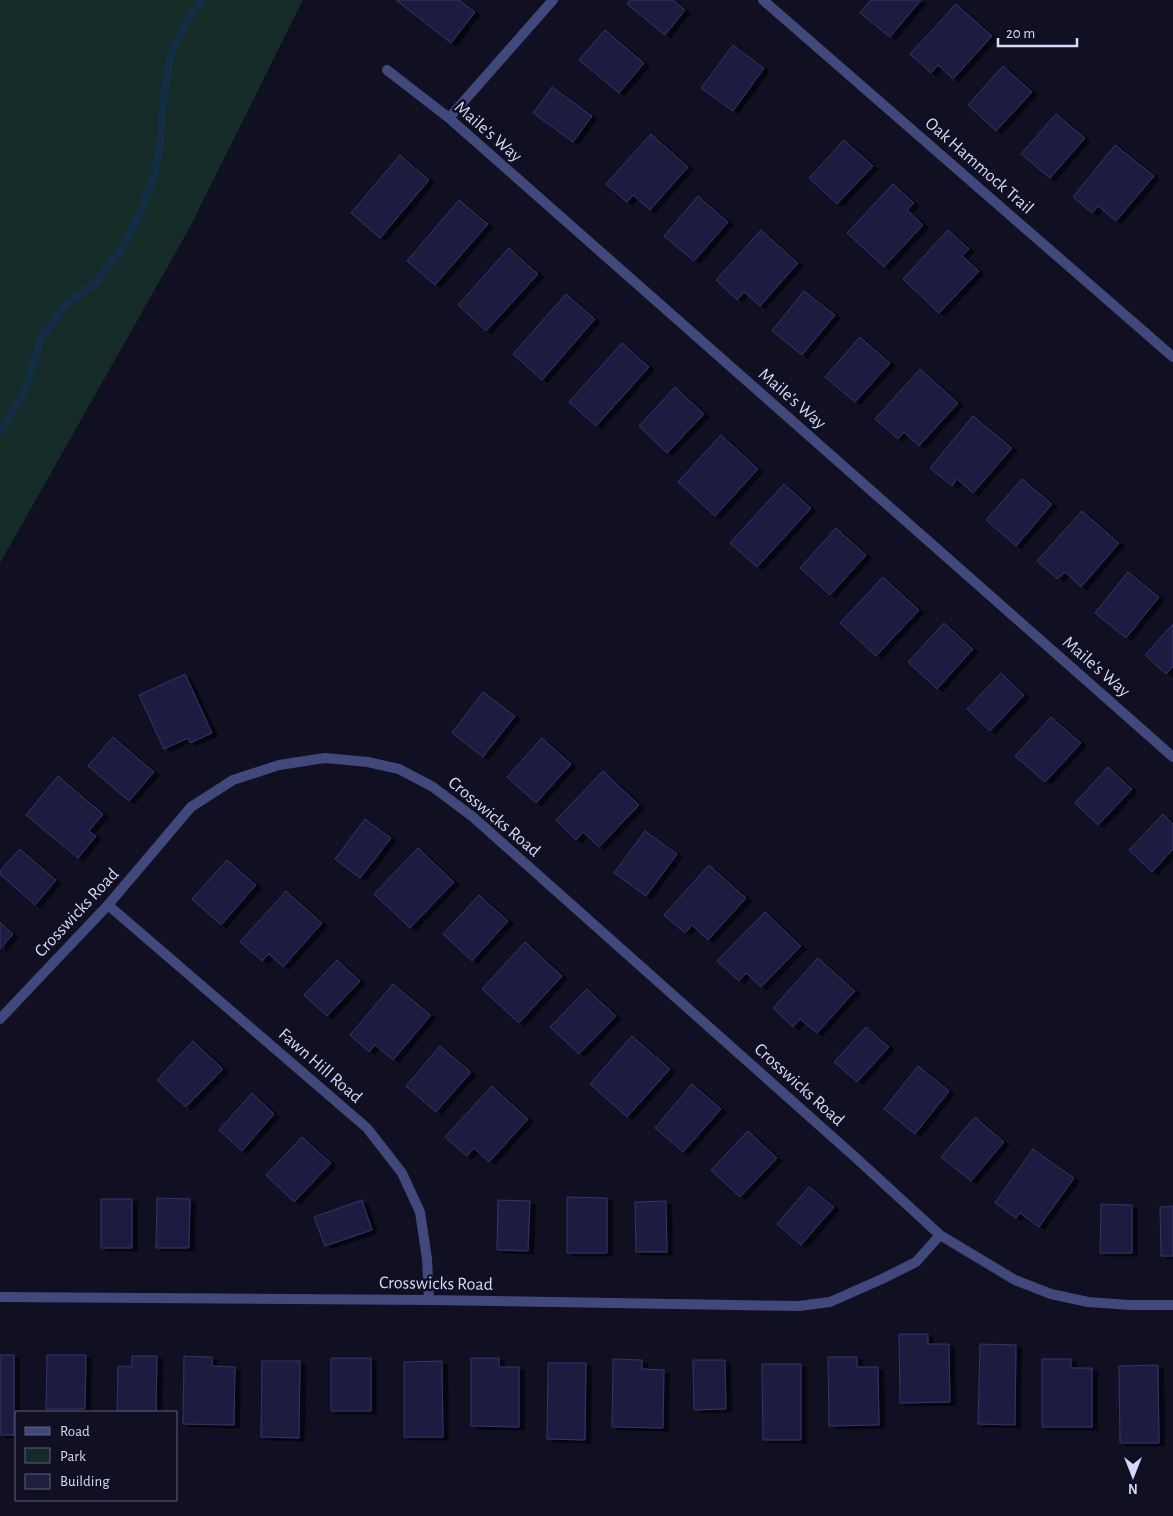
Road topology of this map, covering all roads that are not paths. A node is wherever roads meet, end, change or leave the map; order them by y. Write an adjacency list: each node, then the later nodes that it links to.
1 (553, 0): 4 (street)
2 (763, 0): 5 (street, Oak Hammock Trail)
3 (387, 70): 4 (street, Maile's Way)
4 (449, 118): 6 (street, Maile's Way)
5 (1173, 357)
6 (1173, 757)
7 (108, 905): 8 (street, Crosswicks Road); 9 (street, Crosswicks Road); 11 (street, Fawn Hill Road)
8 (0, 1019)
9 (940, 1235): 11 (street, Crosswicks Road); 12 (street, Crosswicks Road)
10 (0, 1297): 11 (street, Crosswicks Road)
11 (429, 1300)
12 (1173, 1305)

